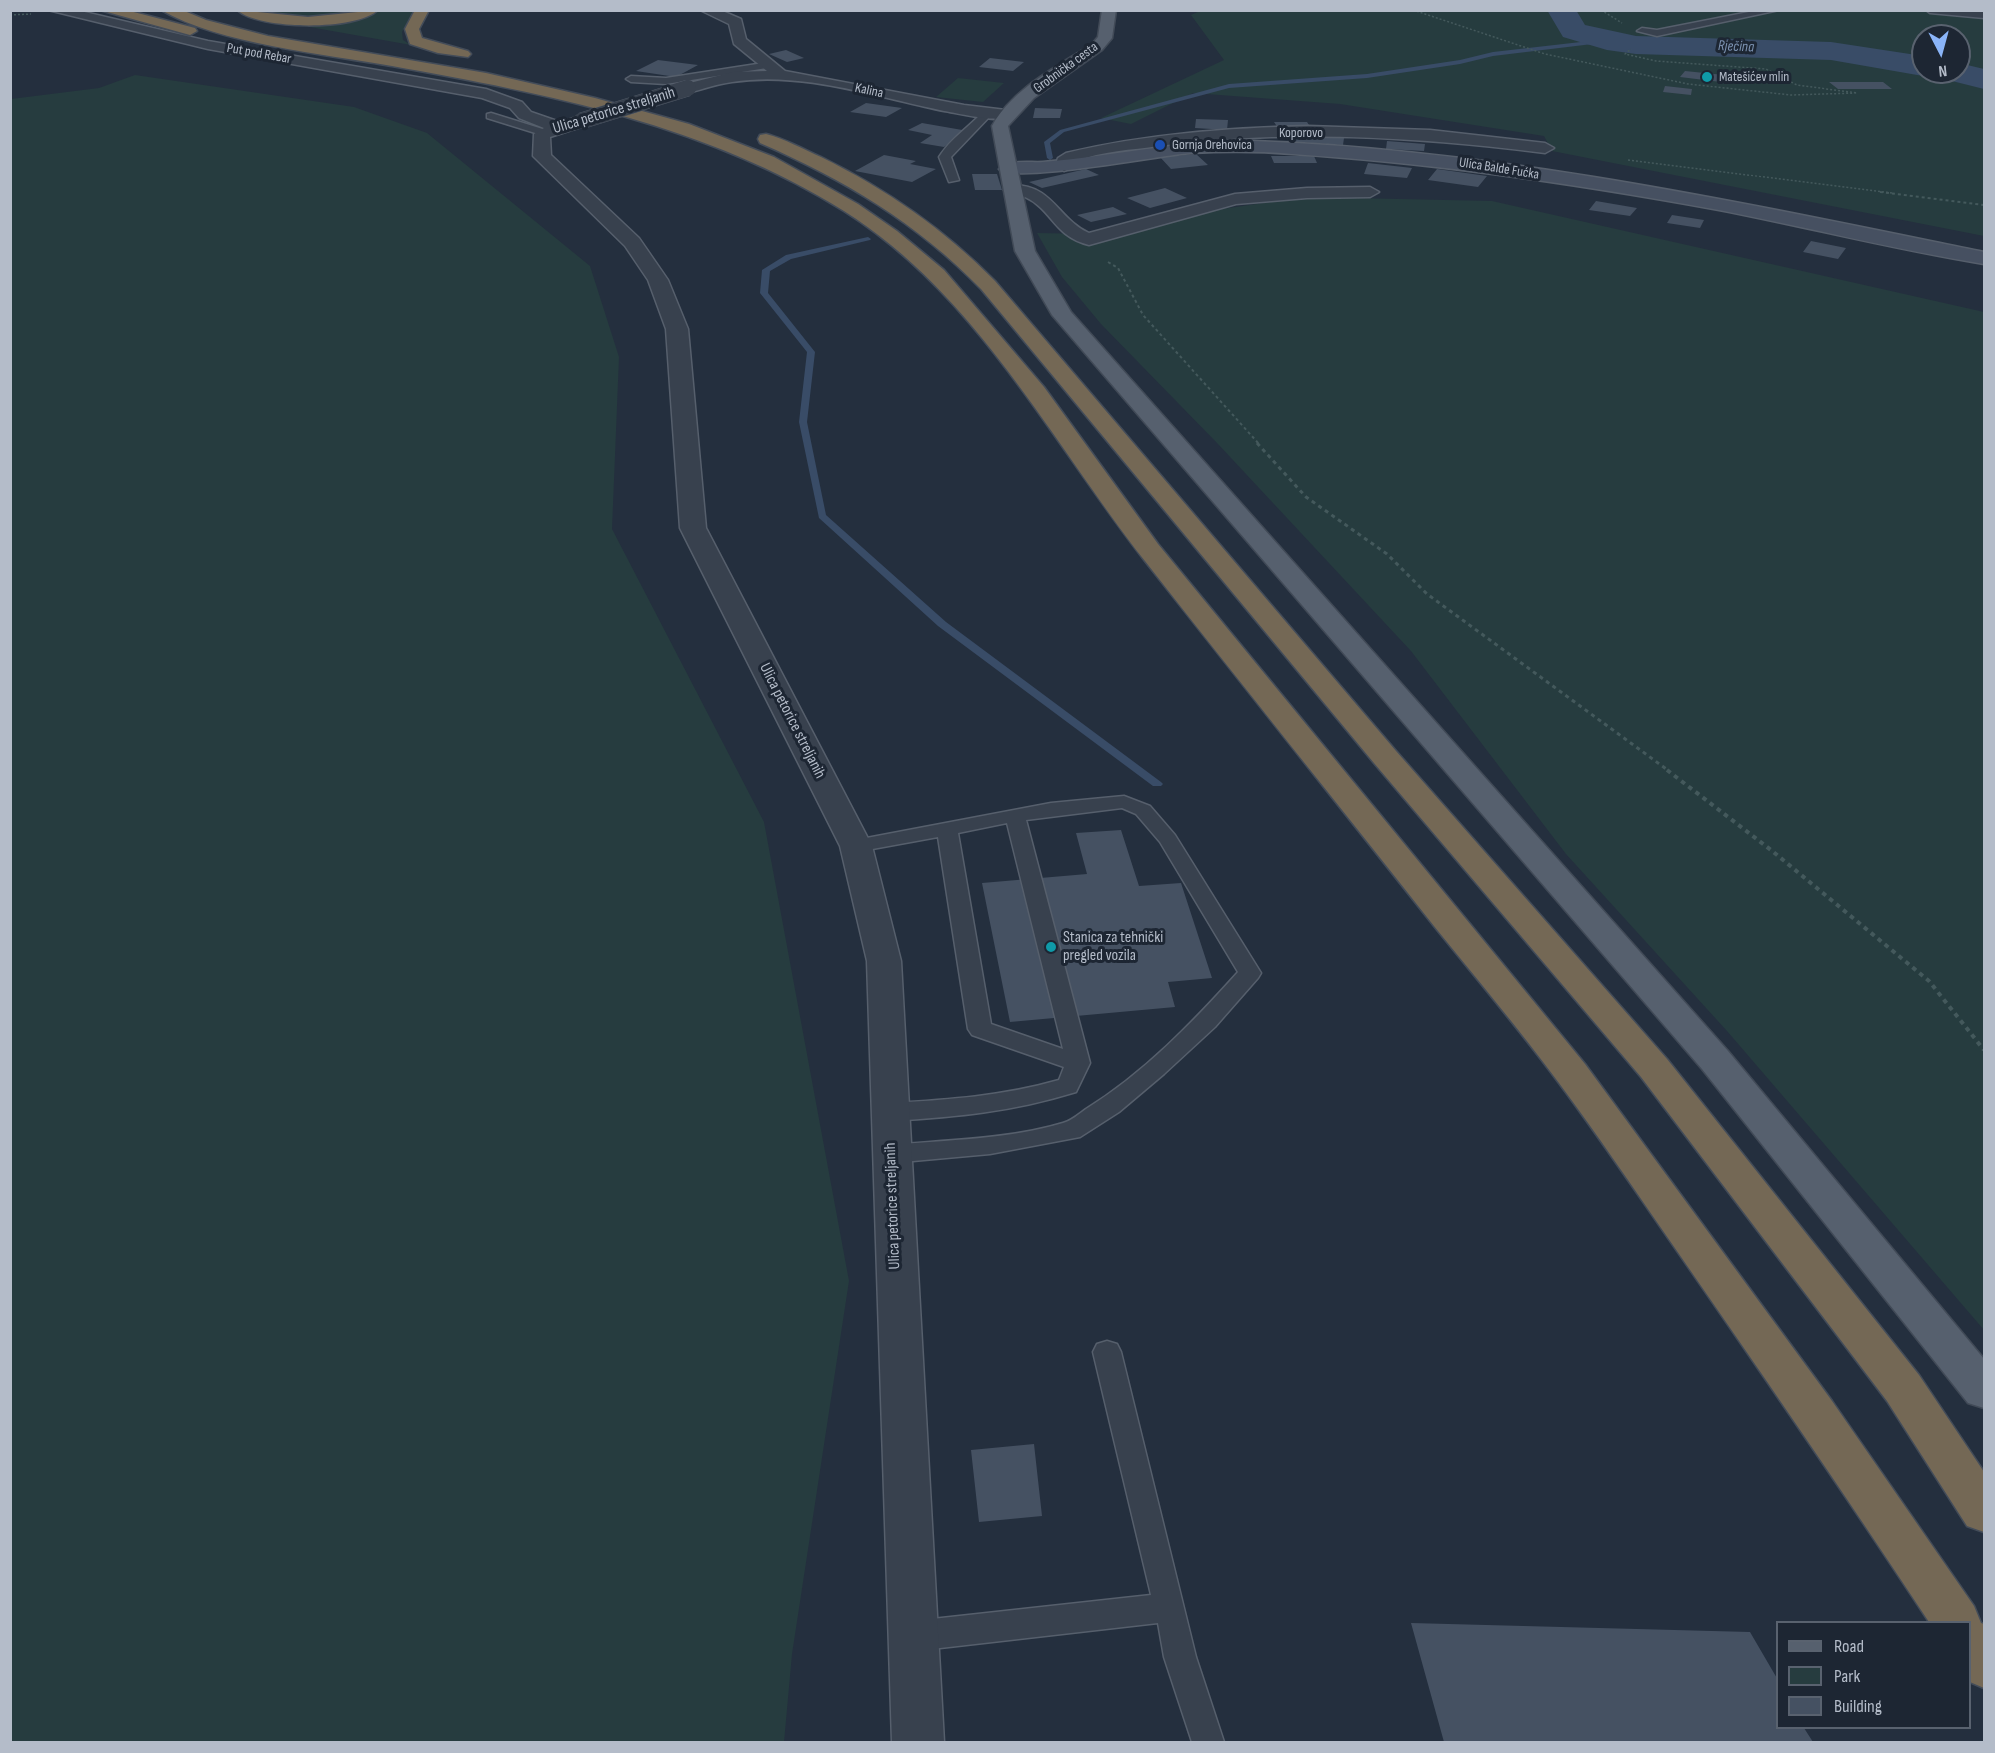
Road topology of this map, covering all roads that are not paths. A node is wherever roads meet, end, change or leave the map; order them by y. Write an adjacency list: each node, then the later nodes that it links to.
1 (55, 10): 24 (street, Put pod Rebar)
2 (107, 10): 16 (highway)
3 (168, 10): 16 (highway)
4 (201, 10): 14 (highway)
5 (244, 10): 6 (highway)
6 (371, 10)
7 (422, 10): 17 (highway)
8 (707, 10): 18 (street, Kalina)
9 (1108, 10): 22 (main road, Grobnička cesta)
10 (1775, 10): 15 (lane)
11 (1930, 10): 13 (lane)
12 (224, 12): 14 (highway)
13 (1984, 15)
14 (269, 26): 19 (highway)
15 (1642, 31)
16 (301, 47): 41 (highway)
17 (481, 58)
18 (776, 70): 20 (lane); 21 (street, Kalina); 24 (street, Ulica petorice streljanih, bridge)
19 (528, 71)
20 (625, 85): 39 (highway)
21 (988, 113): 22 (street, Kalina); 28 (lane)
22 (1006, 115): 27 (main road)
23 (491, 116): 24 (lane)
24 (562, 127): 33 (street, Ulica petorice streljanih)
25 (1545, 148): 26 (street, Koporovo)
26 (1064, 166): 27 (main road, Ulica Balde Fućka); 30 (main road, Ulica Balde Fućka)
27 (1010, 179): 29 (street); 38 (main road)
28 (953, 180)
29 (1370, 192)
30 (1984, 258)
31 (1015, 816): 32 (lane); 34 (lane); 36 (lane)
32 (947, 830): 33 (lane); 34 (lane)
33 (856, 846): 35 (street, Ulica petorice streljanih)
34 (1078, 1063): 35 (lane)
35 (889, 1112): 36 (street, Ulica petorice streljanih)
36 (891, 1154): 42 (street, Ulica petorice streljanih)
37 (1107, 1352): 40 (lane)
38 (1984, 1390)
39 (1984, 1511)
40 (1170, 1607): 42 (lane); 46 (lane)
41 (1956, 1621)
42 (912, 1624): 45 (street, Ulica petorice streljanih)
43 (1971, 1644): 44 (highway)
44 (1984, 1664)
45 (918, 1743)
46 (1208, 1743)

